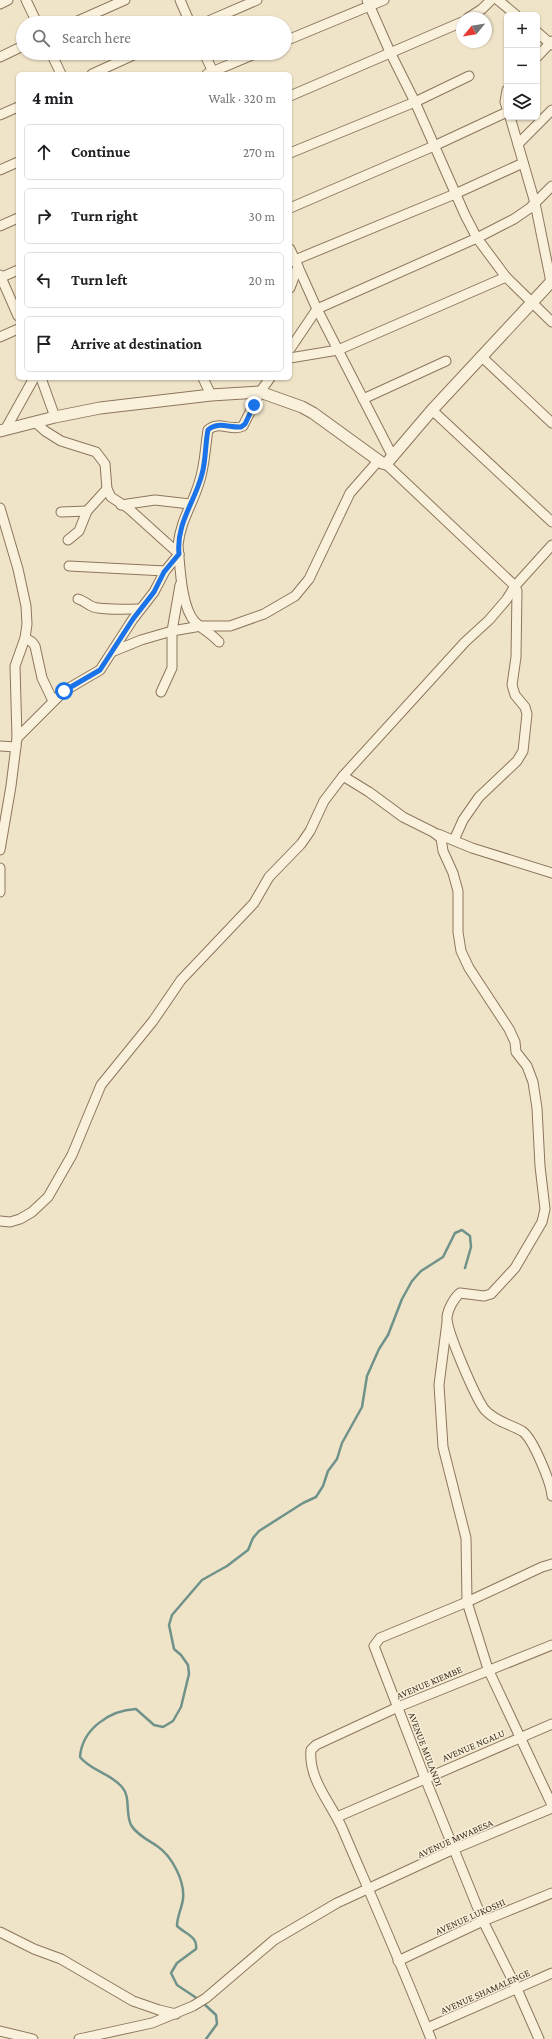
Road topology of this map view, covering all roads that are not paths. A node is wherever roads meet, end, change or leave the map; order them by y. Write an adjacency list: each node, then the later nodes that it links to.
1 (8, 0): 10 (street)
2 (26, 0): 13 (street)
3 (125, 0): 14 (street)
4 (180, 0): 15 (street)
5 (257, 0): 16 (street)
6 (384, 0): 9 (street)
7 (491, 0): 11 (street)
8 (498, 0): 12 (street)
9 (368, 3): 19 (street); 22 (street)
10 (0, 4)
11 (477, 12)
12 (512, 12)
13 (34, 16)
14 (89, 16)
15 (187, 16)
16 (220, 16)
17 (456, 24): 22 (street)
18 (540, 34): 20 (street)
19 (292, 39)
20 (551, 43): 23 (street)
21 (16, 49): 24 (street)
22 (390, 52): 34 (street); 35 (street)
23 (540, 54)
24 (0, 57)
25 (54, 60): 29 (street)
26 (123, 60): 30 (street)
27 (206, 60): 31 (street)
28 (241, 60): 32 (street)
29 (60, 72)
30 (96, 72)
31 (211, 72)
32 (213, 72)
33 (469, 76): 35 (street)
34 (292, 95)
35 (415, 102): 42 (street); 43 (street)
36 (16, 108): 39 (street)
37 (552, 110): 41 (street)
38 (504, 113): 42 (street)
39 (0, 115)
40 (511, 120): 41 (street)
41 (518, 144): 45 (street)
42 (434, 146): 48 (street); 50 (street)
43 (292, 152)
44 (16, 163): 46 (street)
45 (523, 163): 48 (street); 49 (street)
46 (0, 170)
47 (552, 186): 49 (street)
48 (455, 194): 53 (street); 54 (street)
49 (535, 204): 53 (street); 59 (street)
50 (292, 207)
51 (16, 219): 52 (street)
52 (0, 226)
53 (477, 238): 56 (street); 61 (street)
54 (295, 263): 58 (street); 61 (street)
55 (16, 271): 57 (street)
56 (506, 276): 60 (street); 67 (street)
57 (0, 277): 62 (street)
58 (292, 278)
59 (552, 281): 60 (street)
60 (531, 303): 63 (street); 69 (street)
61 (317, 309): 66 (street); 67 (street)
62 (16, 312)
63 (552, 322)
64 (16, 330): 65 (street)
65 (0, 337)
66 (292, 346)
67 (338, 350): 68 (street); 76 (street)
68 (292, 358)
69 (483, 358): 77 (street); 80 (street)
70 (446, 361): 76 (street)
71 (33, 380): 81 (street)
72 (42, 380): 78 (street)
73 (204, 380): 75 (street)
74 (262, 385): 75 (street); 82 (street); 84 (street)
75 (211, 395): 78 (street)
76 (363, 399): 82 (street)
77 (432, 410): 82 (street); 89 (street)
78 (55, 417): 79 (street)
79 (36, 422): 81 (street); 83 (street)
80 (552, 423)
81 (2, 431)
82 (386, 460): 96 (street); 99 (street)
83 (107, 489): 85 (street); 87 (street)
84 (190, 504): 85 (street); 92 (street)
85 (121, 505): 92 (street)
86 (0, 508): 101 (street)
87 (87, 511): 88 (street); 90 (street)
88 (61, 512)
89 (552, 522)
90 (68, 540)
91 (552, 545): 96 (street)
92 (179, 554): 94 (street); 95 (street)
93 (69, 566): 94 (street)
94 (164, 572): 98 (street)
95 (181, 572): 99 (street); 100 (street)
96 (515, 586): 108 (street); 110 (street)
97 (78, 599): 98 (street)
98 (140, 609): 103 (street)
99 (201, 626): 100 (street); 102 (street)
100 (172, 631): 103 (street); 104 (street)
101 (25, 638): 105 (street); 106 (street)
102 (219, 642)
103 (114, 651): 105 (street)
104 (161, 692)
105 (53, 701): 106 (street)
106 (16, 742): 107 (street); 111 (street)
107 (0, 746)
108 (343, 776): 109 (street); 115 (street)
109 (438, 834): 110 (street); 116 (street)
110 (454, 840): 113 (street)
111 (0, 850)
112 (0, 868): 114 (street)
113 (552, 873)
114 (0, 892)
115 (0, 1221)
116 (447, 1317): 117 (street); 119 (street)
117 (552, 1496)
118 (552, 1564): 119 (street, AVENUE MULANDI)
119 (467, 1602): 121 (street); 122 (street, AVENUE MULANDI)
120 (552, 1644): 121 (street, AVENUE KIEMBE)
121 (488, 1670): 122 (street, AVENUE KIEMBE); 124 (street)
122 (398, 1707): 125 (street, AVENUE MULANDI); 127 (street, AVENUE KIEMBE)
123 (552, 1724): 124 (street, AVENUE NGALU)
124 (519, 1737): 125 (street, AVENUE NGALU); 126 (street)
125 (425, 1778): 127 (street, AVENUE NGALU); 128 (street, AVENUE MULANDI)
126 (552, 1807): 128 (street, AVENUE MWABESA)
127 (337, 1817): 129 (street)
128 (454, 1849): 129 (street, AVENUE MWABESA); 131 (street, AVENUE MULANDI)
129 (368, 1889): 133 (street); 136 (street, AVENUE MWABESA)
130 (552, 1893): 131 (street, AVENUE LUKOSHI)
131 (483, 1921): 133 (street, AVENUE LUKOSHI); 135 (street, AVENUE MULANDI)
132 (0, 1932): 136 (street)
133 (398, 1961): 137 (street)
134 (552, 1973): 135 (street, AVENUE SHAMALENGE)
135 (517, 1989): 137 (street, AVENUE SHAMALENGE); 142 (street, AVENUE MULANDI)
136 (176, 2014): 140 (street, AVENUE MWABESA)
137 (426, 2028): 141 (street)
138 (0, 2031): 139 (street)
139 (33, 2039)
140 (79, 2039)
141 (431, 2039)
142 (539, 2039)

